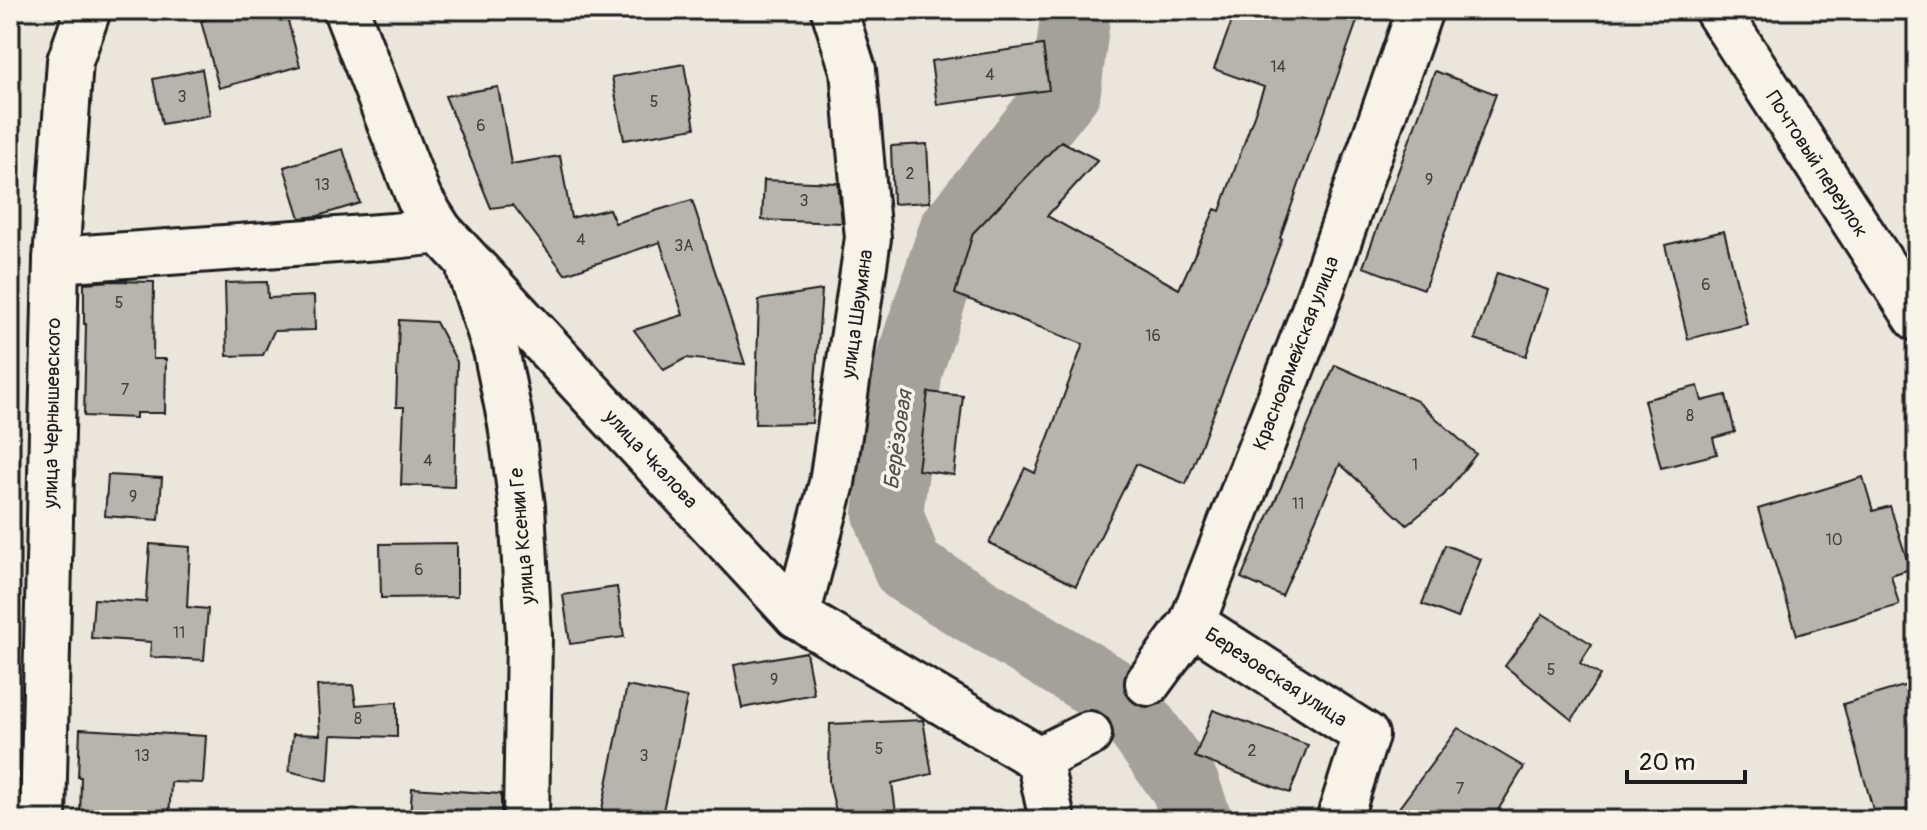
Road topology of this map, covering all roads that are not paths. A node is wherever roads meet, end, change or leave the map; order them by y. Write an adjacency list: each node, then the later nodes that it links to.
1 (88, 10): 7 (street, улица Чернышевского)
2 (346, 10): 6 (street, улица Чкалова)
3 (834, 10): 9 (street, улица Шаумяна)
4 (1420, 10): 10 (street, Красноармейская улица)
5 (1717, 10): 8 (street, Почтовый переулок)
6 (453, 244): 7 (street); 9 (street, улица Чкалова); 15 (street, улица Ксении Ге)
7 (56, 260): 14 (street, улица Чернышевского)
8 (1917, 318)
9 (797, 616): 13 (street, улица Чкалова)
10 (1192, 623): 11 (street, Красноармейская улица); 17 (street, Березовская улица)
11 (1148, 683)
12 (1089, 734): 13 (street)
13 (1039, 759): 16 (street)
14 (43, 820)
15 (526, 820)
16 (1052, 820)
17 (1339, 820)

